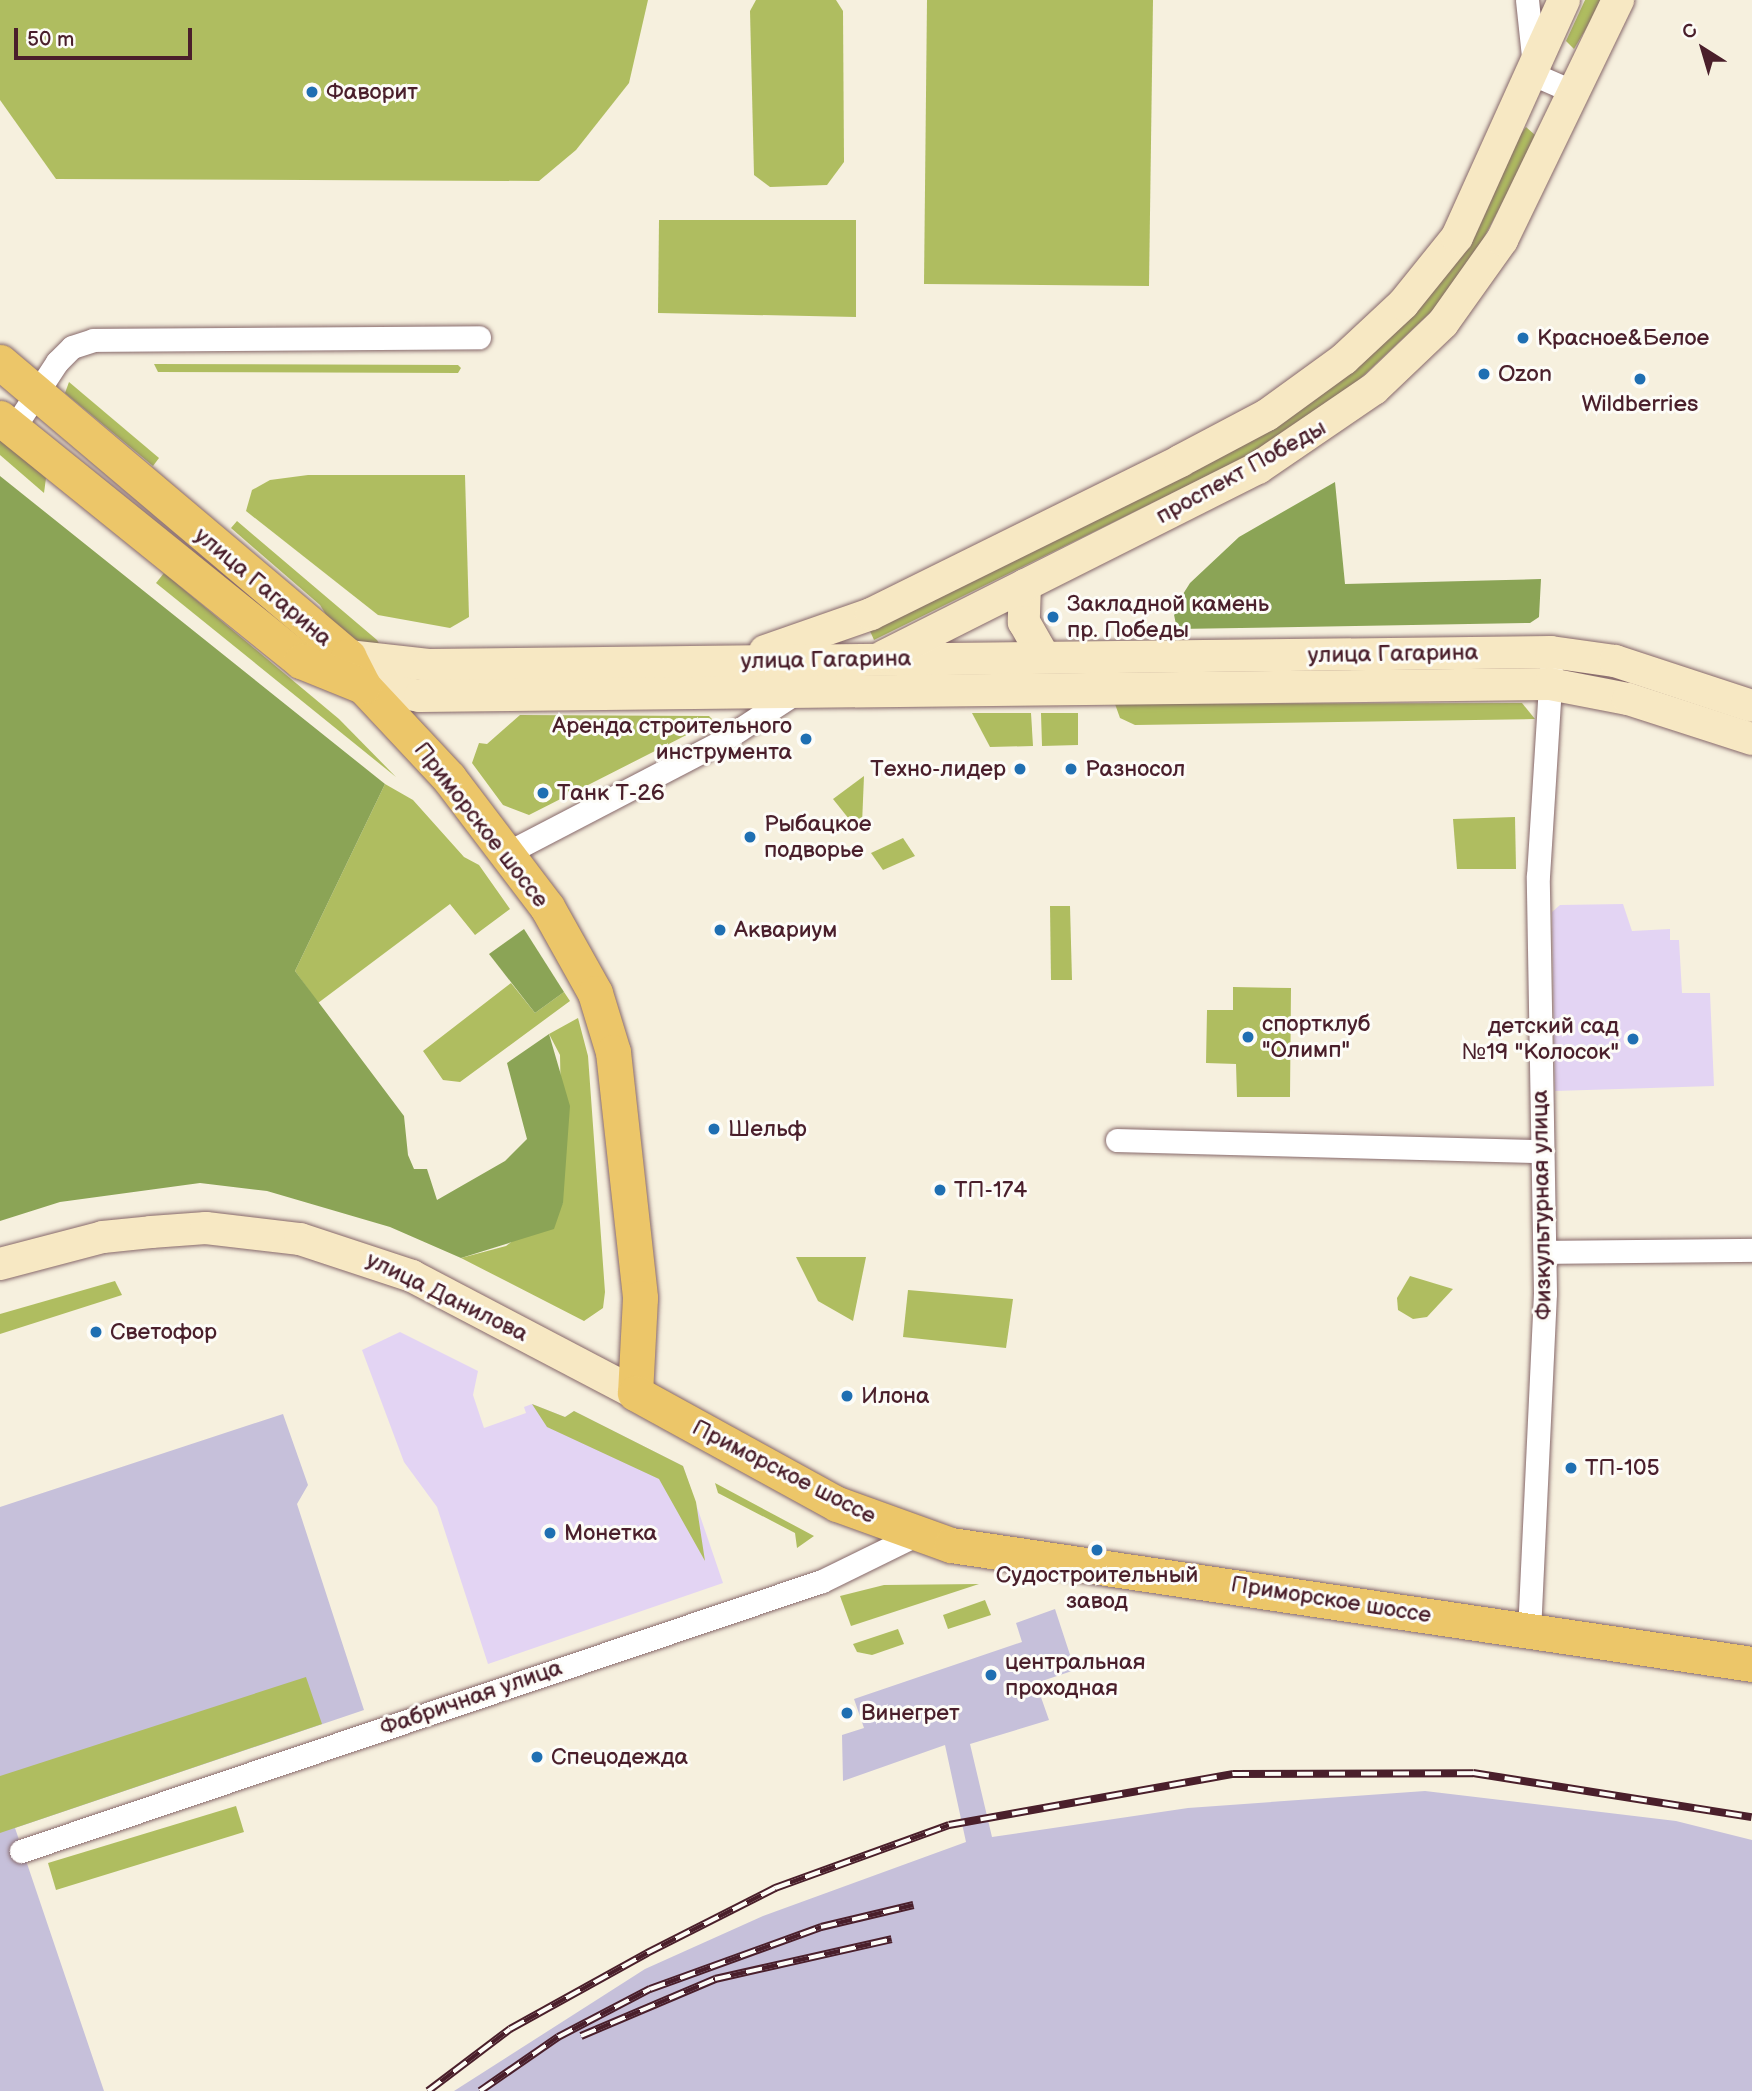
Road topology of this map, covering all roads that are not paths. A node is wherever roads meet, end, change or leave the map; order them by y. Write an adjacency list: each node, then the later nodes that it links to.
1 (1527, 0): 4 (street)
2 (1564, 0): 4 (street, проспект Победы)
3 (1618, 0): 5 (street, проспект Победы)
4 (1535, 75): 5 (street); 11 (street, проспект Победы)
5 (1576, 93): 10 (street, проспект Победы)
6 (479, 337): 8 (street)
7 (0, 362): 8 (main road, улица Гагарина)
8 (40, 396): 9 (street); 16 (main road, улица Гагарина)
9 (6, 423): 16 (main road, улица Гагарина)
10 (1026, 585): 13 (street); 14 (street, проспект Победы)
11 (867, 616): 14 (street); 15 (street, проспект Победы)
12 (1551, 652): 13 (street, улица Гагарина); 17 (street, Физкультурная улица); 20 (street, улица Гагарина)
13 (1044, 657): 14 (street, улица Гагарина)
14 (878, 659): 15 (street, улица Гагарина); 18 (street); 19 (street, проспект Победы)
15 (726, 662): 16 (street, улица Гагарина)
16 (356, 671): 19 (street, улица Гагарина); 22 (main road, Приморское шоссе)
17 (1550, 684): 18 (street, улица Гагарина); 21 (street, улица Гагарина); 24 (street, Физкультурная улица)
18 (899, 691): 19 (street, улица Гагарина)
19 (797, 692): 22 (street)
20 (1752, 706)
21 (1752, 739)
22 (509, 852): 28 (main road, Приморское шоссе)
23 (1117, 1140): 24 (street)
24 (1541, 1151): 26 (street, Физкультурная улица)
25 (1752, 1250): 26 (street)
26 (1545, 1252): 30 (street, Физкультурная улица)
27 (0, 1264): 28 (street, улица Данилова)
28 (635, 1393): 29 (main road, Приморское шоссе)
29 (916, 1535): 30 (main road, Приморское шоссе); 32 (street, Фабричная улица)
30 (1529, 1632): 31 (main road, Приморское шоссе)
31 (1752, 1664)
32 (21, 1851)

